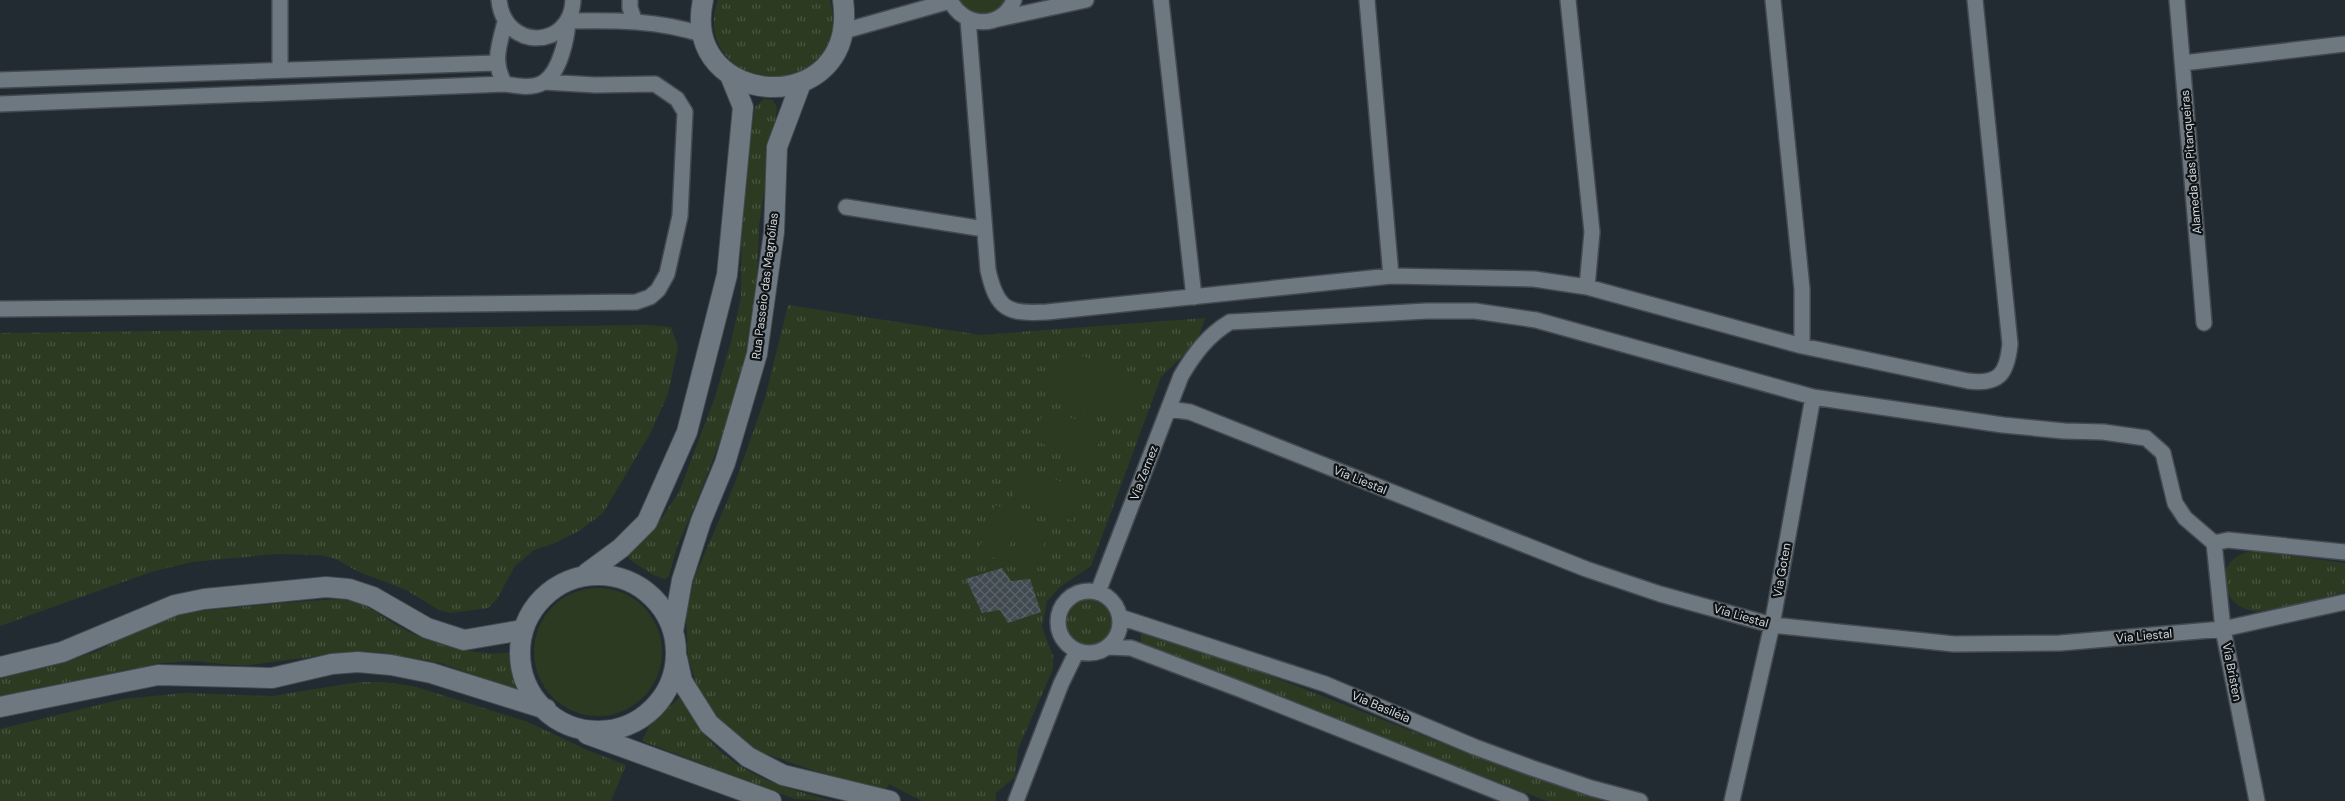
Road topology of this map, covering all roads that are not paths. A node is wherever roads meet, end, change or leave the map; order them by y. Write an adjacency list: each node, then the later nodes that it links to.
1 (280, 0): 26 (street)
2 (499, 0): 19 (street)
3 (573, 0): 18 (street)
4 (630, 0): 20 (street)
5 (703, 0): 22 (street)
6 (843, 0): 21 (street)
7 (950, 0): 16 (street); 21 (street)
8 (1014, 0): 17 (street)
9 (1086, 0): 17 (street)
10 (1161, 0): 37 (street)
11 (1367, 0): 35 (street)
12 (1568, 0): 36 (street)
13 (1773, 0): 40 (street)
14 (1975, 0): 40 (street)
15 (2177, 0): 25 (street, Alameda das Pitanqueiras)
16 (968, 19): 17 (street); 34 (street)
17 (998, 19)
18 (568, 21): 19 (street); 20 (street); 29 (street)
19 (505, 22): 24 (street)
20 (635, 22): 22 (street)
21 (844, 31): 30 (street)
22 (704, 35): 27 (street)
23 (2345, 44): 25 (street)
24 (496, 63): 26 (street); 31 (street)
25 (2183, 63): 39 (street, Alameda das Pitanqueiras)
26 (280, 69): 28 (street)
27 (730, 75): 30 (street); 45 (street)
28 (0, 80)
29 (544, 82): 31 (street); 38 (street)
30 (801, 83): 52 (street, Rua Passeio das Magnólias)
31 (505, 84): 32 (street)
32 (0, 104)
33 (846, 207): 34 (street)
34 (984, 229): 37 (street)
35 (1391, 276): 36 (street); 37 (street)
36 (1587, 287): 40 (street)
37 (1194, 297)
38 (0, 309)
39 (2204, 323)
40 (1802, 346)
41 (1813, 397): 42 (street, Via Zernez); 43 (street, Via Zernez); 49 (street, Via Goten)
42 (1169, 409): 46 (street, Via Zernez); 49 (street, Via Liestal)
43 (2214, 543): 44 (street); 50 (street, Via Bristen)
44 (2345, 552)
45 (587, 573): 51 (street); 52 (street)
46 (1098, 592): 48 (street); 54 (street)
47 (2345, 602): 50 (street, Via Liestal)
48 (1120, 617): 53 (street); 64 (street, Via Basiléia)
49 (1772, 625): 50 (street, Via Liestal); 65 (street, Via Goten)
50 (2223, 628): 66 (street, Via Bristen)
51 (522, 630): 56 (street); 58 (street)
52 (673, 631): 55 (street)
53 (1108, 647): 54 (street); 63 (street)
54 (1078, 651): 62 (street)
55 (676, 654): 59 (street); 60 (street)
56 (0, 667)
57 (0, 707): 58 (street)
58 (546, 709): 59 (street)
59 (581, 732): 61 (street)
60 (886, 800)
61 (771, 801)
62 (1016, 801)
63 (1521, 801)
64 (1640, 801)
65 (1732, 801)
66 (2257, 801)

